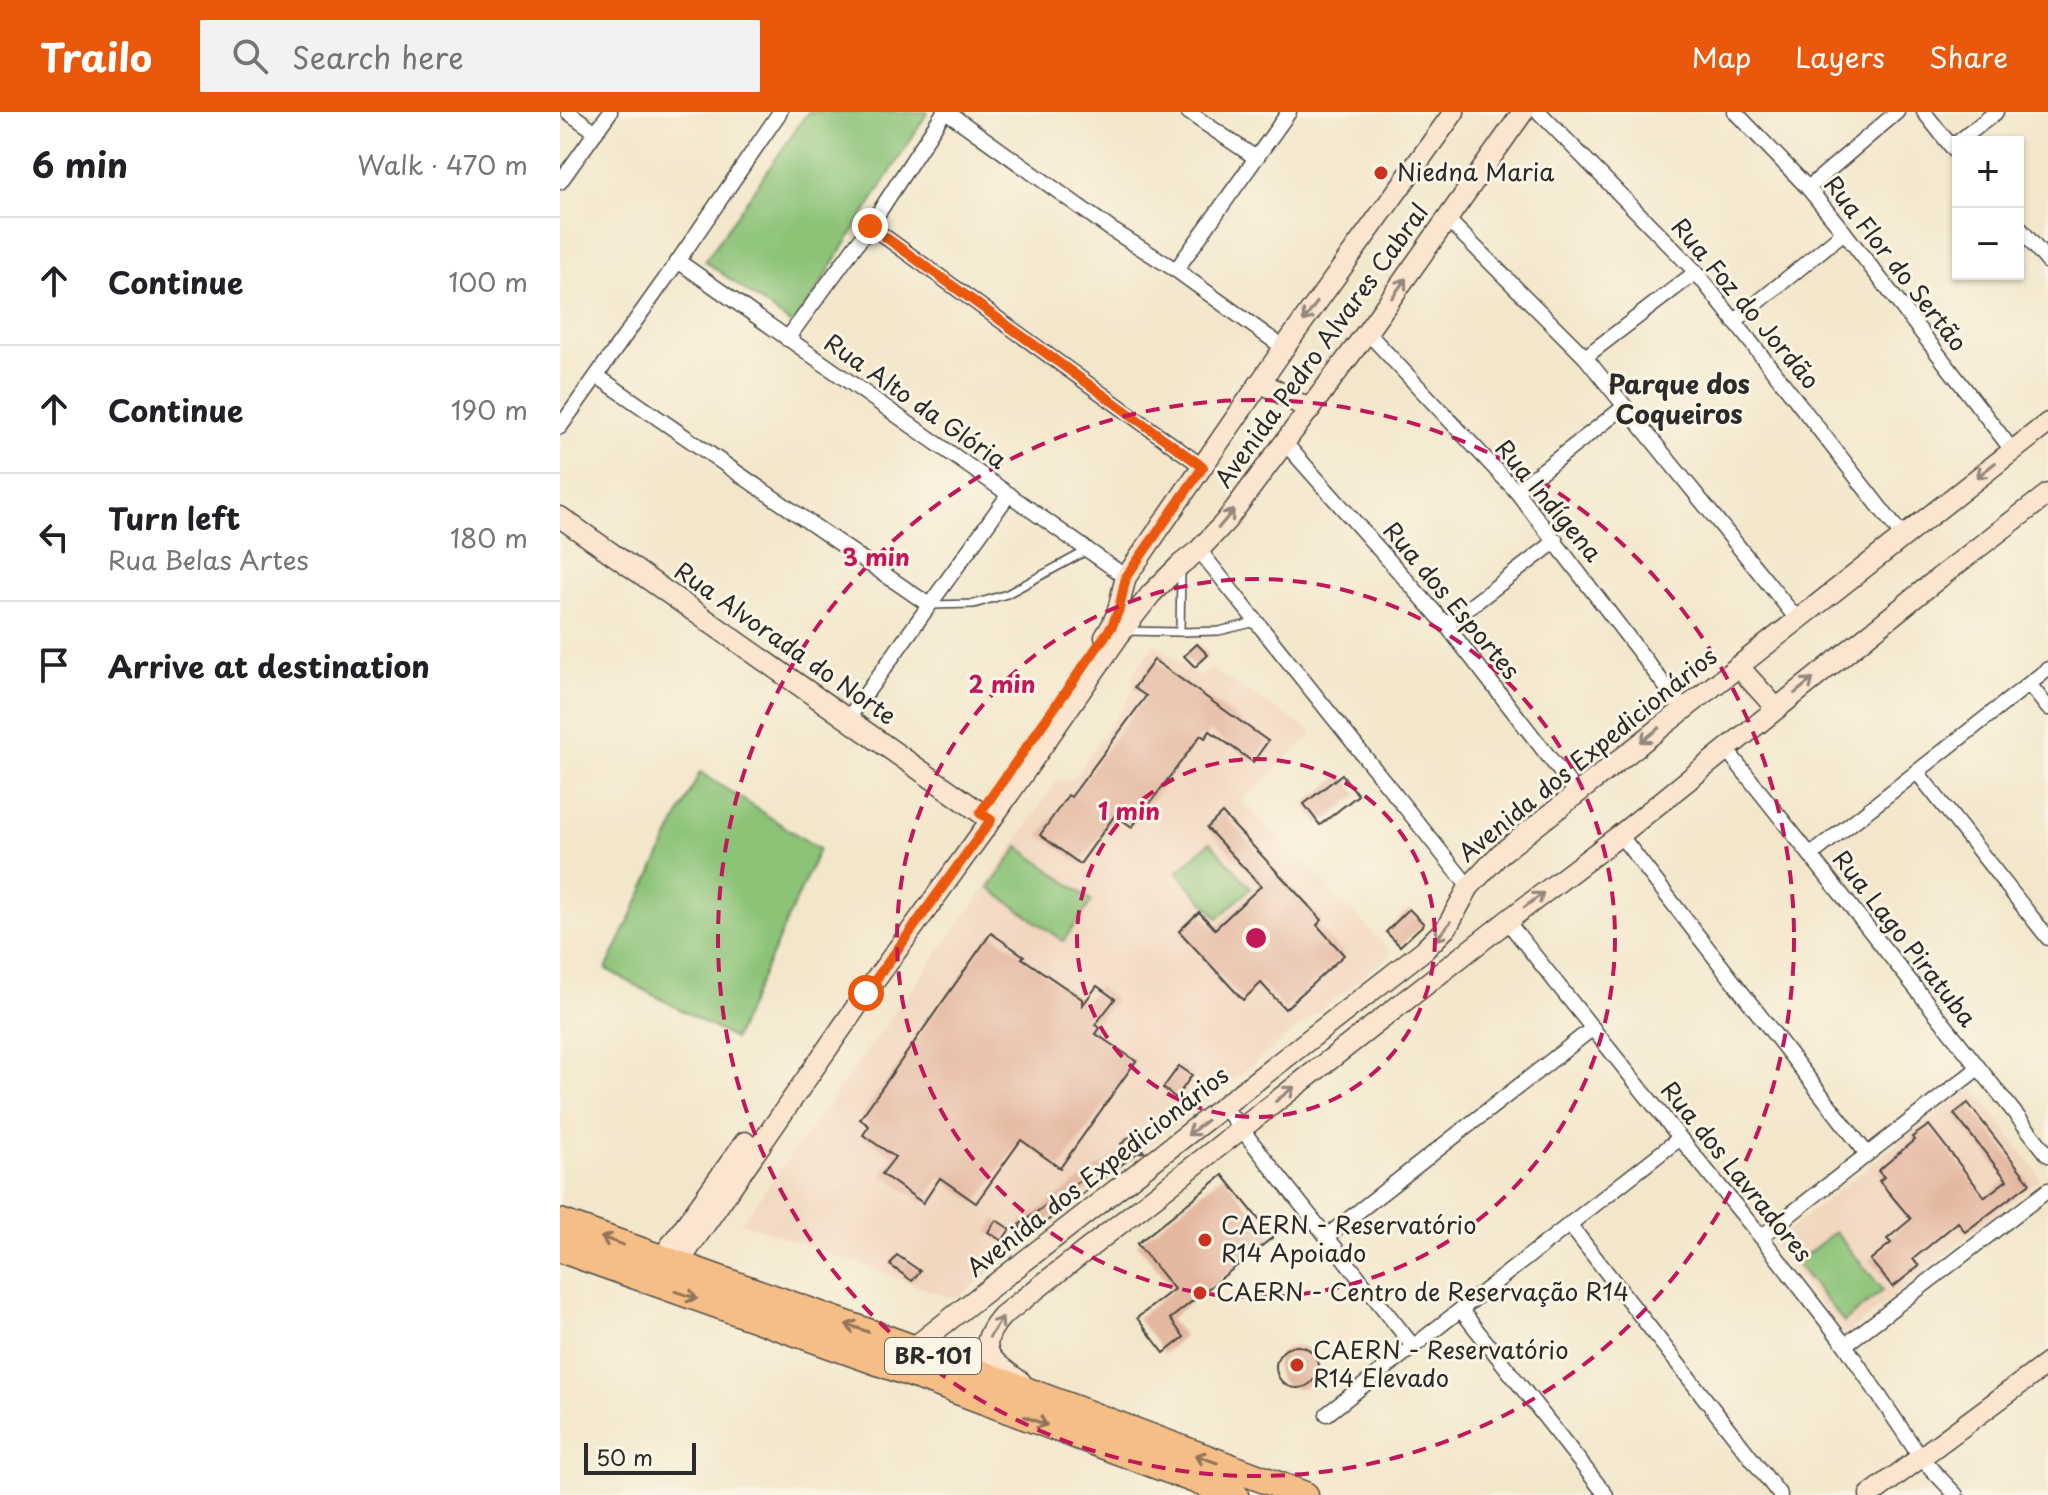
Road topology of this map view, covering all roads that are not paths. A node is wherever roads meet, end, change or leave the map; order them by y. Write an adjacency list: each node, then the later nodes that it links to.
1 (568, 112): 14 (street)
2 (610, 112): 14 (street)
3 (780, 112): 25 (street)
4 (945, 112): 21 (street); 26 (street)
5 (1188, 112): 17 (street)
6 (1289, 112): 17 (street)
7 (1454, 112): 31 (street, Avenida Pedro Alvares Cabral, one-way to 31)
8 (1523, 112): 20 (street, Avenida Pedro Alvares Cabral)
9 (1539, 112): 27 (street, Rua Foz do Jordão)
10 (1735, 112): 19 (street, Rua Flor do Sertão)
11 (1897, 112): 19 (street)
12 (1924, 112): 16 (street)
13 (1996, 112): 15 (street)
14 (596, 132): 18 (street)
15 (1971, 136)
16 (1952, 147)
17 (1256, 158): 26 (street)
18 (560, 182)
19 (1808, 188): 22 (street, Rua Flor do Sertão)
20 (1448, 220): 29 (street, Avenida Pedro Alvares Cabral, one-way to 20); 32 (street)
21 (870, 226): 30 (street); 41 (street)
22 (1844, 232): 28 (street); 40 (street, Rua Flor do Sertão)
23 (2024, 232): 24 (street)
24 (2046, 255)
25 (678, 261): 30 (street, Rua Alto da Glória); 33 (street)
26 (1176, 270): 31 (street)
27 (1696, 272): 28 (street, Rua Foz do Jordão); 32 (street)
28 (1734, 322): 48 (street, Rua Foz do Jordão)
29 (1367, 332): 36 (street, Avenida Pedro Alvares Cabral); 42 (street, Rua Indígena)
30 (787, 339): 43 (street, Rua Alto da Glória)
31 (1284, 348): 34 (street, Avenida Pedro Alvares Cabral)
32 (1585, 357): 35 (street)
33 (597, 376): 38 (street); 54 (street)
34 (1261, 382): 36 (street); 41 (street, Avenida Pedro Alvares Cabral)
35 (1624, 407): 42 (street); 55 (street)
36 (1310, 410): 39 (street, Avenida Pedro Alvares Cabral)
37 (2048, 423): 40 (street, Avenida dos Expedicionários)
38 (560, 427)
39 (1285, 443): 51 (street, Avenida Pedro Alvares Cabral, one-way to 39); 57 (street, Rua dos Esportes)
40 (2012, 450): 48 (street, Avenida dos Expedicionários, one-way to 48)
41 (1203, 467): 53 (street, Avenida Pedro Alvares Cabral)
42 (1516, 491): 49 (street, Rua Indígena)
43 (1009, 494): 50 (street, Rua Alto da Glória); 54 (street)
44 (2048, 494): 63 (street, one-way to 44)
45 (560, 517): 47 (street, Rua Alvorada do Norte)
46 (560, 528): 47 (street)
47 (581, 532): 66 (street, Rua Alvorada do Norte)
48 (1903, 537): 55 (street, Avenida dos Expedicionários)
49 (1556, 541): 57 (street); 65 (street, Rua Indígena)
50 (1088, 550): 53 (street, Rua Alto da Glória); 54 (lane)
51 (1199, 550): 52 (street, Avenida Pedro Alvares Cabral); 56 (street)
52 (1181, 564): 58 (street, Avenida Pedro Alvares Cabral); 59 (lane)
53 (1126, 577): 58 (street, Avenida Pedro Alvares Cabral)
54 (929, 605): 66 (street)
55 (1797, 619): 60 (street, Avenida dos Expedicionários)
56 (1257, 622): 59 (lane); 73 (street)
57 (1446, 625): 69 (street, Rua dos Esportes)
58 (1117, 629): 59 (lane); 70 (street, Avenida Pedro Alvares Cabral)
59 (1180, 632)
60 (1738, 666): 63 (street); 65 (street, Avenida dos Expedicionários)
61 (2048, 669): 62 (street)
62 (2029, 684): 64 (street); 68 (street)
63 (1776, 708): 67 (street)
64 (2048, 708)
65 (1683, 709): 69 (street, Avenida dos Expedicionários, one-way to 69)
66 (847, 720): 70 (street, Rua Alvorada do Norte)
67 (1726, 749): 71 (street); 72 (street, Rua Lago Piratuba)
68 (1917, 772): 72 (street); 75 (street)
69 (1577, 793): 73 (street, Avenida dos Expedicionários)
70 (986, 817): 91 (street, Avenida Pedro Alvares Cabral)
71 (1620, 835): 74 (street, one-way to 71); 81 (street)
72 (1811, 855): 77 (street, Rua Lago Piratuba)
73 (1469, 887): 78 (street, Avenida dos Expedicionários, one-way to 78)
74 (1507, 921): 76 (street, Rua dos Lavradores); 79 (street, one-way to 74)
75 (2048, 938)
76 (1593, 1028): 80 (street, Rua dos Lavradores); 87 (street)
77 (1977, 1069): 81 (street); 82 (street, Rua Lago Piratuba)
78 (1224, 1107): 79 (street); 86 (street, Avenida dos Expedicionários, one-way to 86)
79 (1241, 1128): 87 (street); 90 (street)
80 (1680, 1138): 85 (street); 88 (street, Rua dos Lavradores)
81 (1867, 1154): 88 (street)
82 (2048, 1155)
83 (2048, 1190): 93 (street)
84 (560, 1222): 91 (highway, BR-101, one-way to 84)
85 (1569, 1224): 92 (street); 103 (street)
86 (1068, 1229): 90 (street); 95 (street, Avenida dos Expedicionários)
87 (1327, 1236): 94 (street)
88 (1761, 1237): 93 (street, Rua dos Lavradores)
89 (560, 1249): 100 (highway, BR-101, one-way to 100)
90 (1086, 1250): 97 (street, one-way to 90)
91 (669, 1262): 95 (highway, BR-101, one-way to 91)
92 (1461, 1310): 94 (street); 102 (street)
93 (1845, 1345): 99 (street, Rua dos Lavradores)
94 (1413, 1346): 98 (street)
95 (913, 1348): 97 (highway, BR-101)
96 (2048, 1363): 99 (street)
97 (1048, 1400): 101 (highway, BR-101, one-way to 97)
98 (1327, 1414)
99 (1921, 1458): 104 (street); 105 (street, Rua dos Lavradores)
100 (1235, 1495)
101 (1305, 1495)
102 (1606, 1495)
103 (1780, 1495)
104 (1870, 1495)
105 (1956, 1495)

